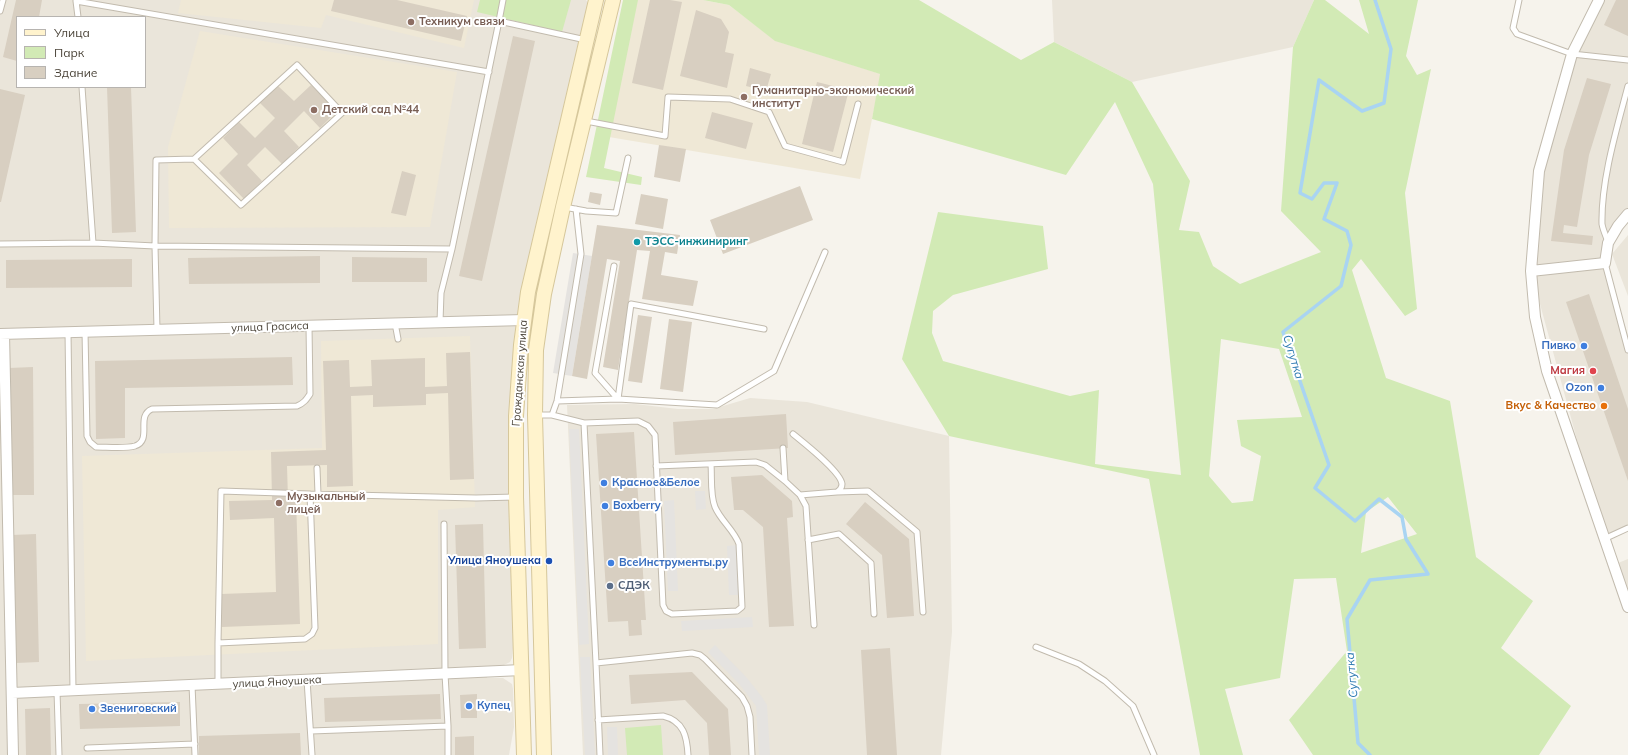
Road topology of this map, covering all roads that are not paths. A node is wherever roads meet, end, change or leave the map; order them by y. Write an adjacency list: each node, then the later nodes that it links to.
1 (3, 0): 7 (lane)
2 (503, 0): 9 (lane)
3 (596, 0): 10 (main road, Гражданская улица)
4 (612, 0): 17 (main road, Гражданская улица)
5 (1519, 0): 11 (lane)
6 (1599, 0): 11 (street)
7 (0, 12)
8 (78, 16): 13 (lane)
9 (499, 21): 10 (lane); 13 (lane)
10 (587, 40): 31 (main road, Гражданская улица)
11 (1572, 54): 12 (lane); 30 (street)
12 (1628, 60)
13 (489, 72): 26 (lane)
14 (1628, 86): 23 (lane)
15 (82, 88): 22 (lane)
16 (858, 104): 17 (lane)
17 (584, 121): 20 (main road, Гражданская улица)
18 (628, 158): 20 (lane)
19 (194, 159): 19 (lane); 25 (lane)
20 (569, 208): 32 (main road, Гражданская улица); 44 (lane)
21 (1628, 214): 23 (street)
22 (93, 243): 24 (lane); 25 (lane)
23 (1608, 243): 28 (street)
24 (0, 244)
25 (155, 246): 26 (lane); 37 (lane)
26 (452, 249): 33 (lane)
27 (825, 252): 43 (lane)
28 (1605, 263): 30 (street); 42 (lane)
29 (614, 266): 43 (lane)
30 (1531, 271): 61 (street)
31 (524, 320): 32 (main road, улица Грасиса); 33 (street, улица Грасиса); 58 (main road, Гражданская улица)
32 (540, 320): 45 (main road, Гражданская улица)
33 (440, 322): 34 (street, улица Грасиса)
34 (395, 323): 35 (street, улица Грасиса); 41 (lane)
35 (309, 326): 37 (street, улица Грасиса); 38 (lane)
36 (764, 329): 43 (lane)
37 (158, 330): 38 (street, улица Грасиса)
38 (85, 331): 39 (street, улица Грасиса)
39 (68, 332): 40 (street, улица Грасиса); 77 (lane)
40 (2, 334): 78 (street)
41 (398, 339)
42 (1628, 350)
43 (618, 399): 44 (lane)
44 (556, 401): 46 (lane)
45 (535, 415): 46 (lane); 70 (main road, Гражданская улица)
46 (552, 415): 47 (lane)
47 (584, 423): 51 (lane); 69 (lane)
48 (793, 434): 54 (lane)
49 (783, 448): 53 (lane)
50 (711, 464): 51 (lane); 51 (lane); 53 (lane)
51 (656, 466)
52 (317, 468): 56 (lane)
53 (785, 481): 57 (lane)
54 (837, 492): 57 (lane); 64 (lane)
55 (310, 494): 56 (lane); 67 (lane); 67 (lane)
56 (318, 494): 58 (lane)
57 (800, 495): 62 (lane)
58 (516, 497): 71 (main road, Гражданская улица)
59 (444, 524): 72 (lane)
60 (1628, 528): 61 (lane)
61 (1604, 539): 63 (street)
62 (808, 540): 65 (lane); 66 (lane)
63 (1628, 608)
64 (923, 612)
65 (874, 614)
66 (814, 625)
67 (218, 643): 74 (lane)
68 (1036, 647): 94 (lane)
69 (596, 663): 79 (lane); 93 (lane)
70 (542, 669): 71 (main road, улица Яноушека); 90 (main road, Гражданская улица)
71 (522, 670): 72 (street, улица Яноушека); 89 (main road, Гражданская улица)
72 (445, 674): 73 (street, улица Яноушека); 80 (lane)
73 (307, 680): 74 (street, улица Яноушека); 81 (lane)
74 (218, 684): 75 (street, улица Яноушека)
75 (192, 685): 77 (street, улица Яноушека); 82 (lane)
76 (57, 691): 77 (street, улица Яноушека); 78 (street, улица Яноушека); 85 (lane)
77 (73, 691)
78 (12, 693): 84 (street)
79 (598, 720): 91 (lane); 92 (lane)
80 (448, 726): 81 (lane); 88 (lane)
81 (311, 731): 87 (lane)
82 (195, 744): 83 (lane); 86 (lane)
83 (87, 748)
84 (13, 755)
85 (59, 755)
86 (195, 755)
87 (312, 755)
88 (448, 755)
89 (524, 755)
90 (544, 755)
91 (600, 755)
92 (688, 755)
93 (752, 755)
94 (1154, 755)

